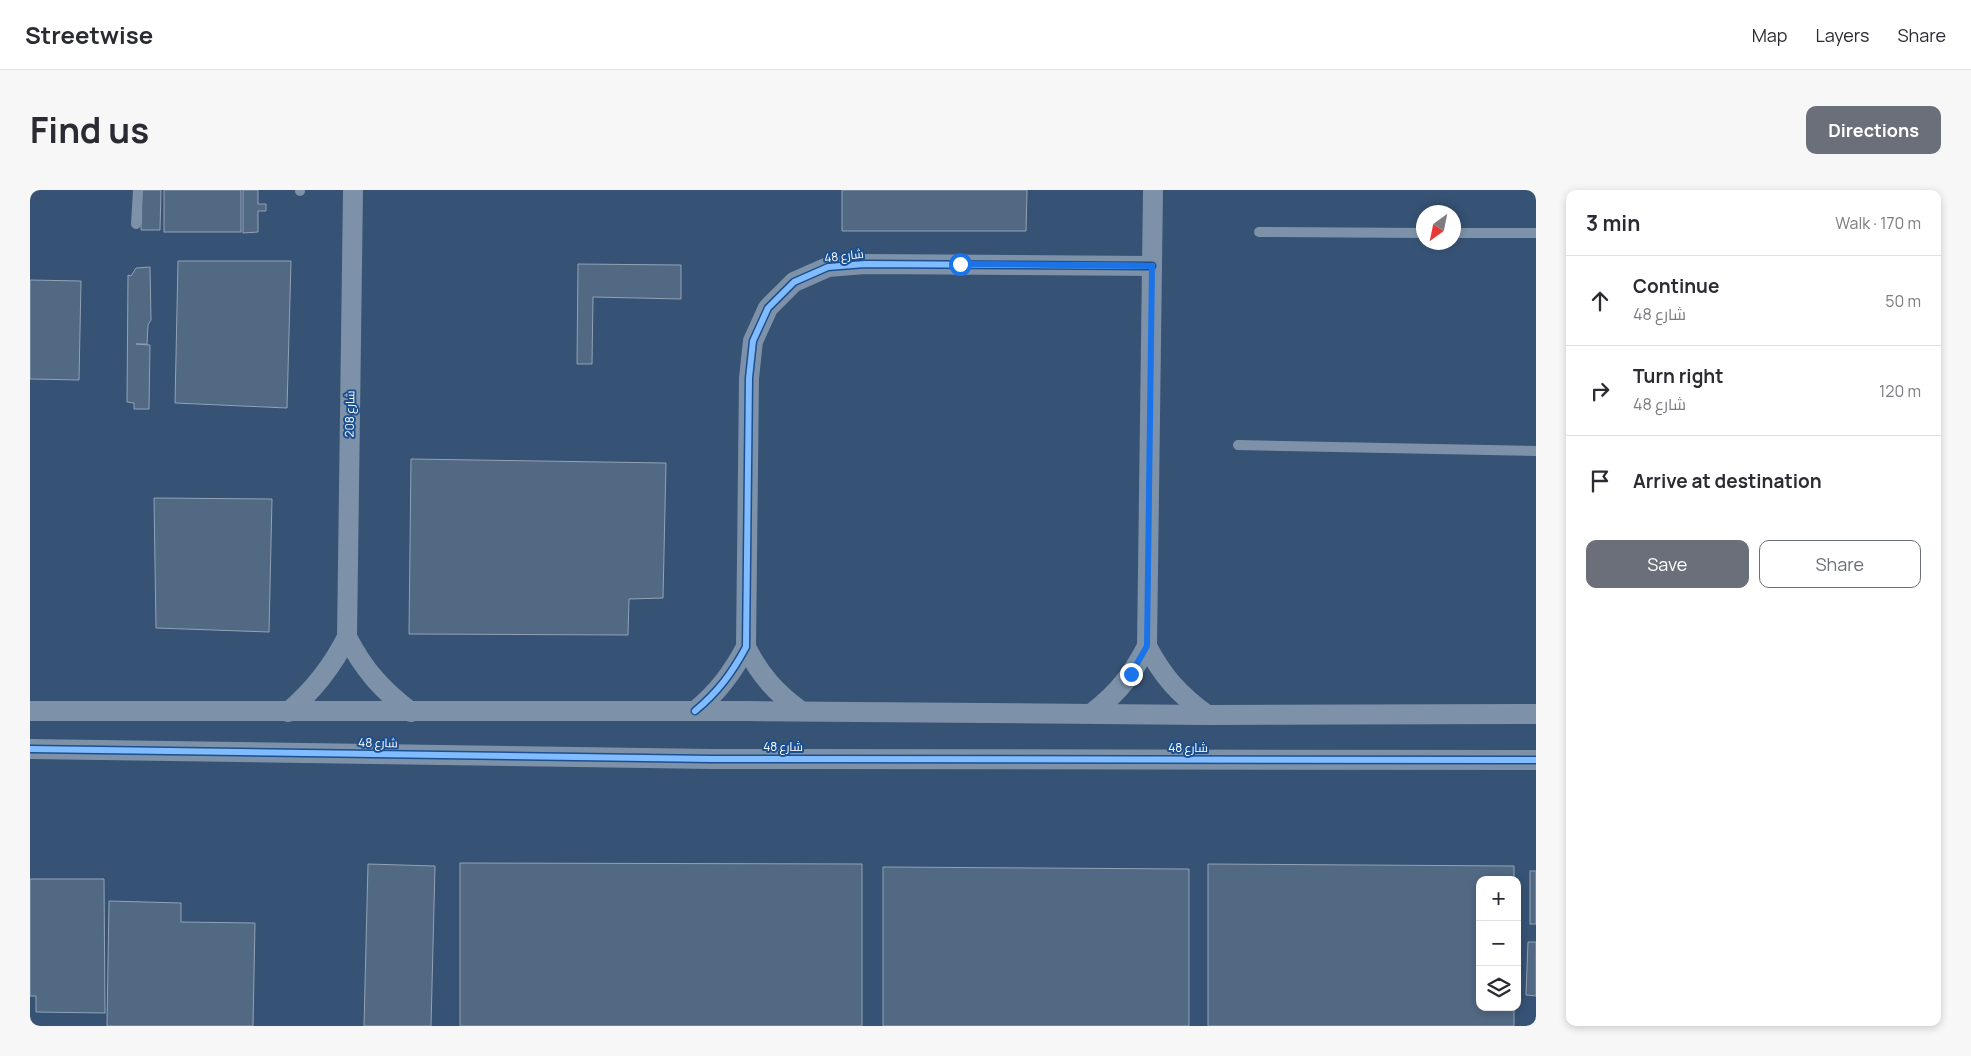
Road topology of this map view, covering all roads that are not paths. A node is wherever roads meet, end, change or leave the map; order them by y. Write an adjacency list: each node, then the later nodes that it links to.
1 (138, 190): 4 (lane)
2 (353, 190): 12 (street, شارع 208)
3 (1153, 190): 9 (street)
4 (136, 224)
5 (1259, 232): 6 (lane)
6 (1416, 233)
7 (1461, 233): 8 (lane)
8 (1536, 234)
9 (1152, 266): 13 (street); 14 (street, شارع 48)
10 (1238, 445): 11 (lane)
11 (1536, 451)
12 (347, 637): 18 (street, شارع 208); 19 (street, شارع 208)
13 (1147, 646): 20 (street); 22 (street)
14 (746, 648): 16 (street); 17 (street, شارع 48)
15 (30, 711): 18 (street)
16 (695, 711): 17 (street); 19 (street)
17 (801, 711): 20 (street)
18 (288, 712): 19 (street)
19 (411, 712)
20 (1092, 713): 22 (street)
21 (1536, 714): 22 (street)
22 (1207, 715)
23 (30, 749): 24 (street, شارع 48)
24 (1536, 760)

